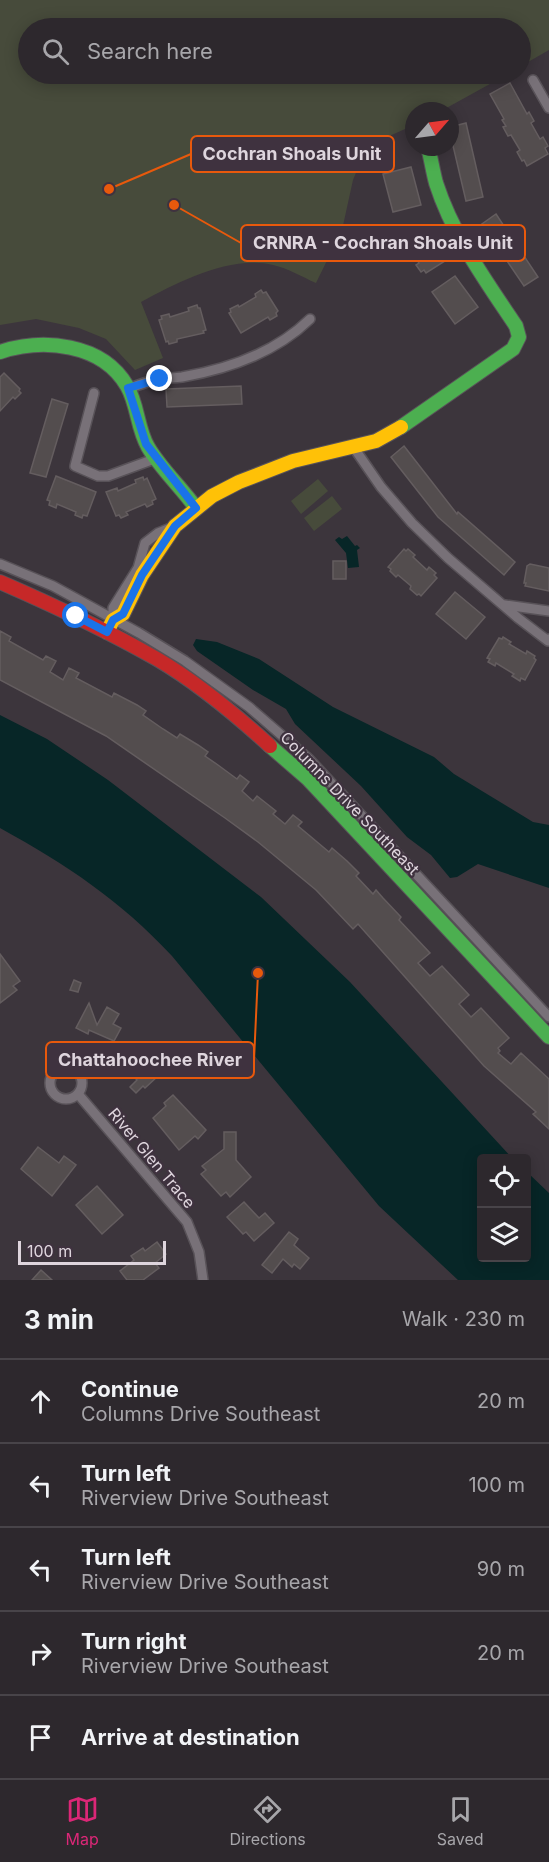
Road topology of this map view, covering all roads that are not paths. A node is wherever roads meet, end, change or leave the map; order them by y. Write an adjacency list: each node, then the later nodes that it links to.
1 (533, 80): 2 (street)
2 (549, 108)
3 (430, 156): 8 (street)
4 (310, 319): 6 (street)
5 (0, 352): 6 (street)
6 (128, 388): 9 (street)
7 (94, 393): 9 (street)
8 (352, 445): 10 (street); 13 (street)
9 (157, 458): 10 (street)
10 (196, 508): 15 (street)
11 (0, 564): 15 (street, Columns Drive Southeast)
12 (0, 582): 15 (street, Columns Drive Southeast)
13 (505, 605): 14 (street); 16 (street)
14 (549, 611)
15 (110, 626): 17 (street, Columns Drive Southeast); 18 (street, Columns Drive Southeast)
16 (549, 639)
17 (549, 1017)
18 (549, 1037)
19 (78, 1094): 20 (street, River Glen Trace)
20 (203, 1280)

